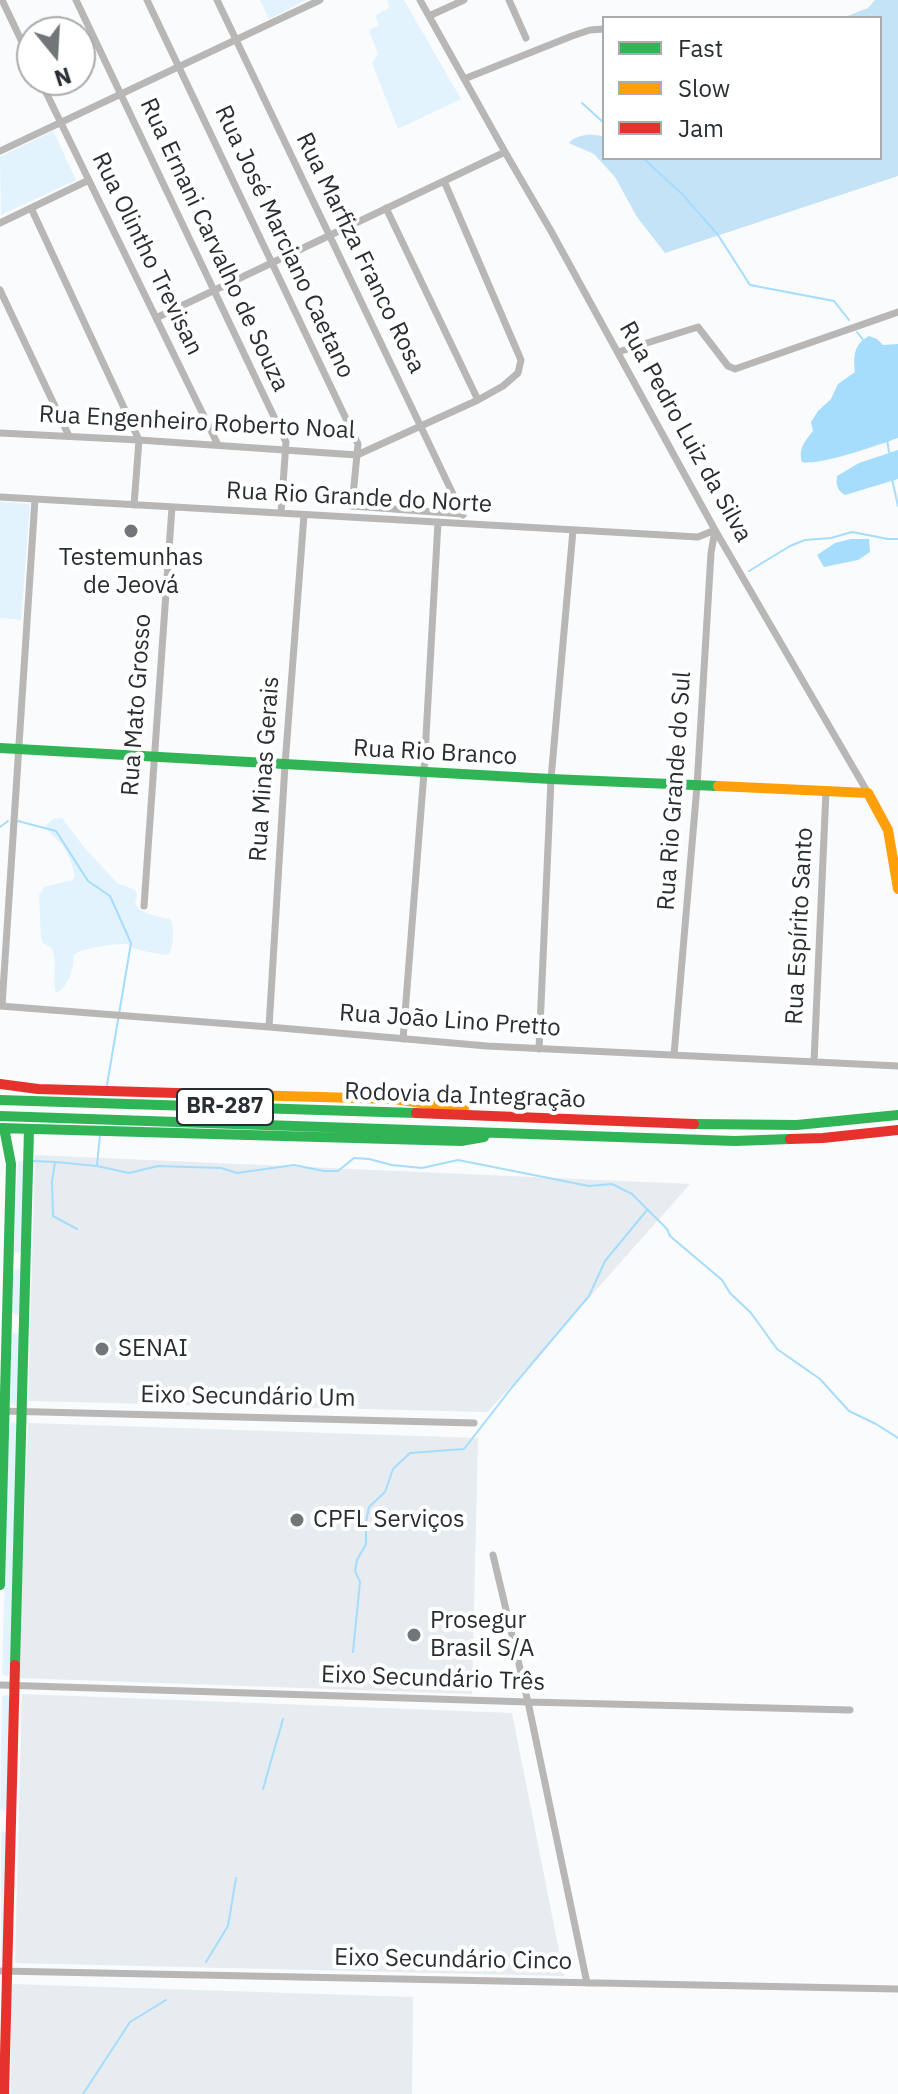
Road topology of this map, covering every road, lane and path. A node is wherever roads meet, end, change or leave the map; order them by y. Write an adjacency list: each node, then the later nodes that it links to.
1 (2, 0): 10 (street)
2 (76, 0): 16 (street, Rua Ernani Carvalho de Souza)
3 (147, 0): 14 (street, Rua José Marciano Caetano)
4 (217, 0): 13 (street, Rua Marfiza Franco Rosa)
5 (320, 0): 13 (street)
6 (420, 0): 9 (street, Rua Pedro Luiz da Silva)
7 (464, 0): 9 (street)
8 (509, 0): 12 (street)
9 (429, 16): 15 (street, Rua Pedro Luiz da Silva)
10 (16, 29)
11 (602, 29): 15 (street)
12 (526, 38)
13 (236, 40): 14 (street); 27 (street, Rua Marfiza Franco Rosa)
14 (179, 67): 16 (street); 28 (street, Rua José Marciano Caetano)
15 (464, 79): 21 (street, Rua Pedro Luiz da Silva)
16 (121, 94): 18 (street); 30 (street, Rua Ernani Carvalho de Souza)
17 (48, 96): 18 (street, Rua Olintho Trevisan)
18 (61, 123): 20 (street); 22 (street, Rua Olintho Trevisan)
19 (0, 140): 20 (street)
20 (2, 150)
21 (505, 152): 23 (street); 33 (street, Rua Pedro Luiz da Silva)
22 (89, 180): 24 (street); 32 (street, Rua Olintho Trevisan)
23 (444, 181): 25 (street); 34 (street, Rua Engenheiro Roberto Noal)
24 (31, 208): 26 (street); 38 (street)
25 (386, 208): 27 (street); 34 (street)
26 (0, 223)
27 (330, 235): 28 (street); 35 (street, Rua Marfiza Franco Rosa)
28 (272, 263): 30 (street); 41 (street, Rua José Marciano Caetano)
29 (0, 290): 37 (street)
30 (214, 290): 32 (street); 40 (street, Rua Ernani Carvalho de Souza)
31 (898, 312): 33 (street)
32 (156, 318): 39 (street, Rua Olintho Trevisan)
33 (618, 352): 52 (street, Rua Pedro Luiz da Silva)
34 (478, 400): 35 (street, Rua Engenheiro Roberto Noal)
35 (421, 426): 41 (street, Rua Engenheiro Roberto Noal); 47 (street, Rua Marfiza Franco Rosa)
36 (0, 433): 37 (street, Rua Engenheiro Roberto Noal)
37 (69, 436): 38 (street, Rua Engenheiro Roberto Noal)
38 (139, 440): 39 (street, Rua Engenheiro Roberto Noal); 44 (street)
39 (218, 445): 40 (street, Rua Engenheiro Roberto Noal)
40 (285, 450): 41 (street, Rua Engenheiro Roberto Noal); 46 (street, Rua Ernani Carvalho de Souza)
41 (357, 455): 47 (street, Rua José Marciano Caetano)
42 (0, 497): 43 (street, Rua Rio Grande do Norte)
43 (35, 499): 44 (street, Rua Rio Grande do Norte); 54 (street)
44 (134, 505): 45 (street, Rua Rio Grande do Norte)
45 (172, 507): 46 (street, Rua Rio Grande do Norte); 55 (street, Rua Mato Grosso)
46 (281, 513): 48 (street, Rua Rio Grande do Norte)
47 (463, 514): 50 (street, Rua Marfiza Franco Rosa)
48 (304, 515): 49 (street, Rua Rio Grande do Norte); 56 (street, Rua Minas Gerais)
49 (438, 522): 50 (street, Rua Rio Grande do Norte); 57 (street)
50 (468, 524): 51 (street, Rua Rio Grande do Norte)
51 (573, 530): 52 (street, Rua Rio Grande do Norte); 58 (street)
52 (715, 530): 59 (street, Rua Rio Grande do Sul); 61 (street, Rua Pedro Luiz da Silva)
53 (0, 748): 54 (main road, Rua Rio Branco)
54 (18, 749): 55 (main road, Rua Rio Branco); 64 (street)
55 (153, 758): 56 (main road, Rua Rio Branco); 63 (street, Rua Mato Grosso)
56 (285, 765): 57 (main road, Rua Rio Branco); 65 (street, Rua Minas Gerais)
57 (424, 772): 58 (main road, Rua Rio Branco); 66 (street)
58 (551, 779): 59 (main road, Rua Rio Branco); 67 (street)
59 (697, 786): 60 (main road, Rua Rio Branco); 68 (street, Rua Rio Grande do Sul)
60 (826, 791): 61 (main road, Rua Rio Branco); 69 (street, Rua Espírito Santo)
61 (868, 793): 62 (main road, Rua Pedro Luiz da Silva)
62 (898, 889)
63 (144, 906)
64 (1, 1006): 65 (street, Rua João Lino Pretto)
65 (269, 1027): 66 (street, Rua João Lino Pretto)
66 (403, 1039): 67 (street, Rua João Lino Pretto)
67 (539, 1049): 68 (street, Rua João Lino Pretto)
68 (674, 1055): 69 (street, Rua João Lino Pretto)
69 (814, 1062): 70 (street, Rua João Lino Pretto)
70 (898, 1066)
71 (0, 1084): 72 (main road, BR-287)
72 (24, 1087): 76 (main road, BR-287); 78 (main road)
73 (0, 1100): 76 (main road, Rodovia da Integração / BR-287)
74 (898, 1115): 76 (main road, Rodovia da Integração / BR-287)
75 (0, 1116): 80 (main road, Rodovia da Integração / BR-287)
76 (511, 1118)
77 (2, 1128): 78 (main road, BR-287); 81 (main road)
78 (29, 1129): 80 (main road, BR-287); 82 (main road)
79 (898, 1130): 80 (main road, Rodovia da Integração / BR-287)
80 (512, 1133)
81 (2, 1411): 82 (street, Eixo Secundário Um); 85 (main road)
82 (22, 1412): 83 (street, Eixo Secundário Um); 87 (main road)
83 (474, 1423)
84 (493, 1555): 88 (street)
85 (0, 1585)
86 (0, 1685): 87 (street, Eixo Secundário Três)
87 (15, 1686): 88 (street, Eixo Secundário Três); 90 (main road)
88 (528, 1702): 89 (street, Eixo Secundário Três); 91 (street)
89 (850, 1710)
90 (4, 1971): 91 (street, Eixo Secundário Cinco); 93 (main road)
91 (587, 1983): 92 (street, Eixo Secundário Cinco)
92 (898, 1989)
93 (4, 2094)

